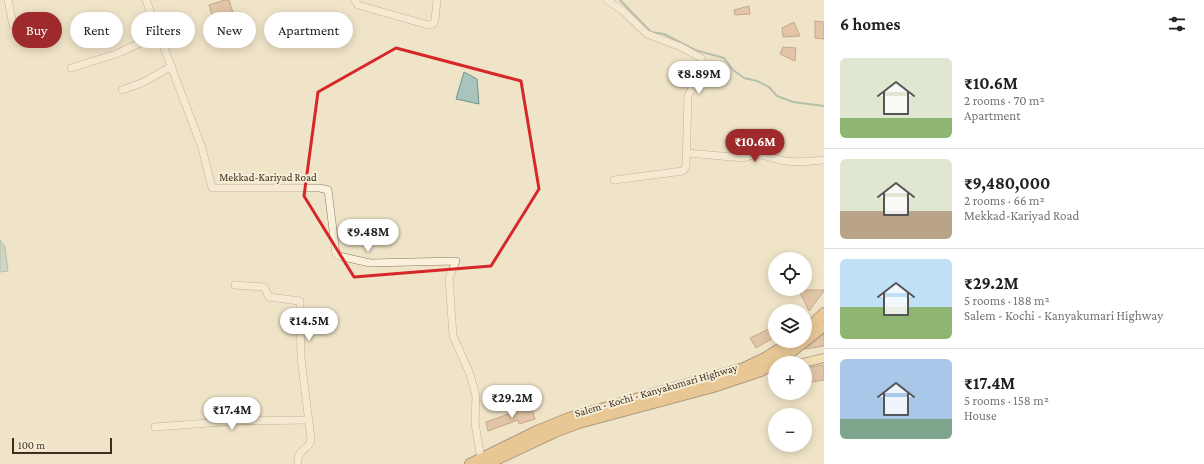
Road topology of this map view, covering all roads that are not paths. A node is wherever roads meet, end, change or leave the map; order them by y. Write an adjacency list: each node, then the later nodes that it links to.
1 (8, 0): 7 (street)
2 (146, 0): 6 (street)
3 (355, 0): 4 (street)
4 (437, 0)
5 (607, 0): 13 (street)
6 (151, 12)
7 (12, 19)
8 (131, 47): 11 (street)
9 (165, 48): 10 (street)
10 (172, 66): 12 (street); 28 (street, Mekkad-Kariyad Road)
11 (71, 68)
12 (122, 90)
13 (686, 153): 14 (street); 15 (street)
14 (824, 160)
15 (614, 180)
16 (235, 285): 26 (street)
17 (824, 313): 18 (highway)
18 (812, 324)
19 (824, 326): 22 (highway, Salem - Kochi - Kanyakumari Highway)
20 (785, 348): 21 (highway, Salem - Kochi - Kanyakumari Highway)
21 (778, 356)
22 (782, 356)
23 (824, 358): 24 (main road)
24 (812, 361)
25 (768, 364): 28 (highway, Salem - Kochi - Kanyakumari Highway)
26 (309, 420): 27 (street); 29 (street)
27 (155, 427)
28 (488, 462): 30 (highway, Salem - Kochi - Kanyakumari Highway)
29 (298, 464)
30 (470, 464)

